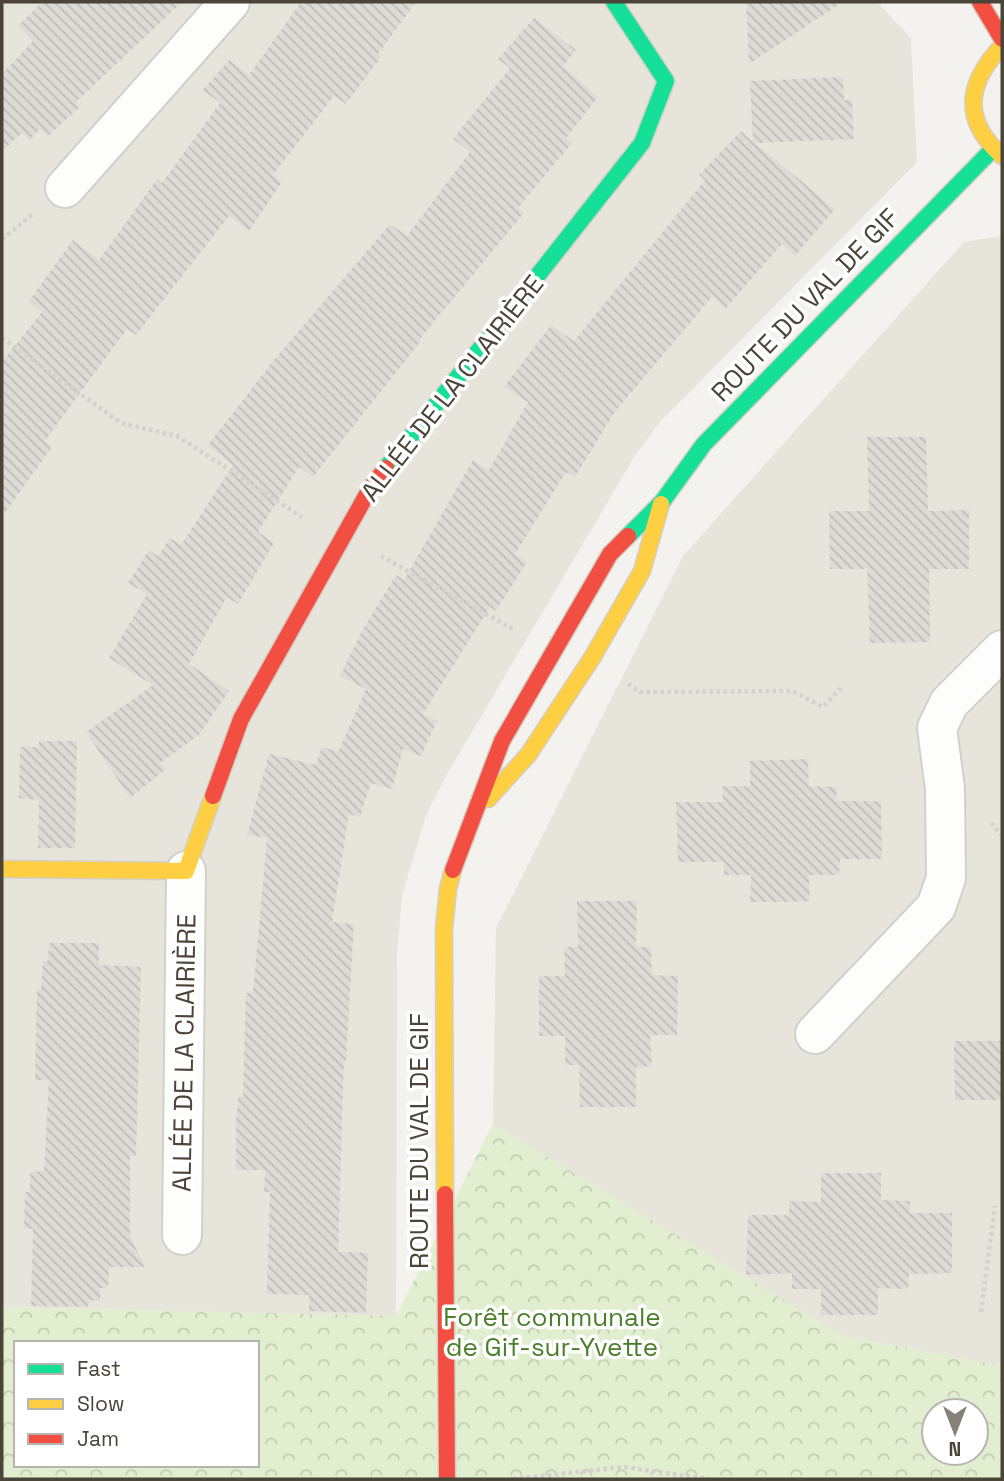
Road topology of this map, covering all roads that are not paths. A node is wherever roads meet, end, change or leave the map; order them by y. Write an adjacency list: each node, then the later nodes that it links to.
1 (230, 2): 7 (street)
2 (614, 2): 12 (street, ALLÉE DE LA CLAIRIÈRE)
3 (980, 2): 4 (street)
4 (1002, 39)
5 (1002, 46): 6 (street)
6 (997, 153): 8 (street, ROUTE DU VAL DE GIF)
7 (65, 188)
8 (662, 502): 10 (street, ROUTE DU VAL DE GIF); 10 (street, ROUTE DU VAL DE GIF)
9 (1002, 650): 13 (street)
10 (478, 809): 15 (street, ROUTE DU VAL DE GIF)
11 (2, 869): 12 (street)
12 (186, 871): 14 (street, ALLÉE DE LA CLAIRIÈRE)
13 (815, 1034)
14 (182, 1235)
15 (447, 1479)

